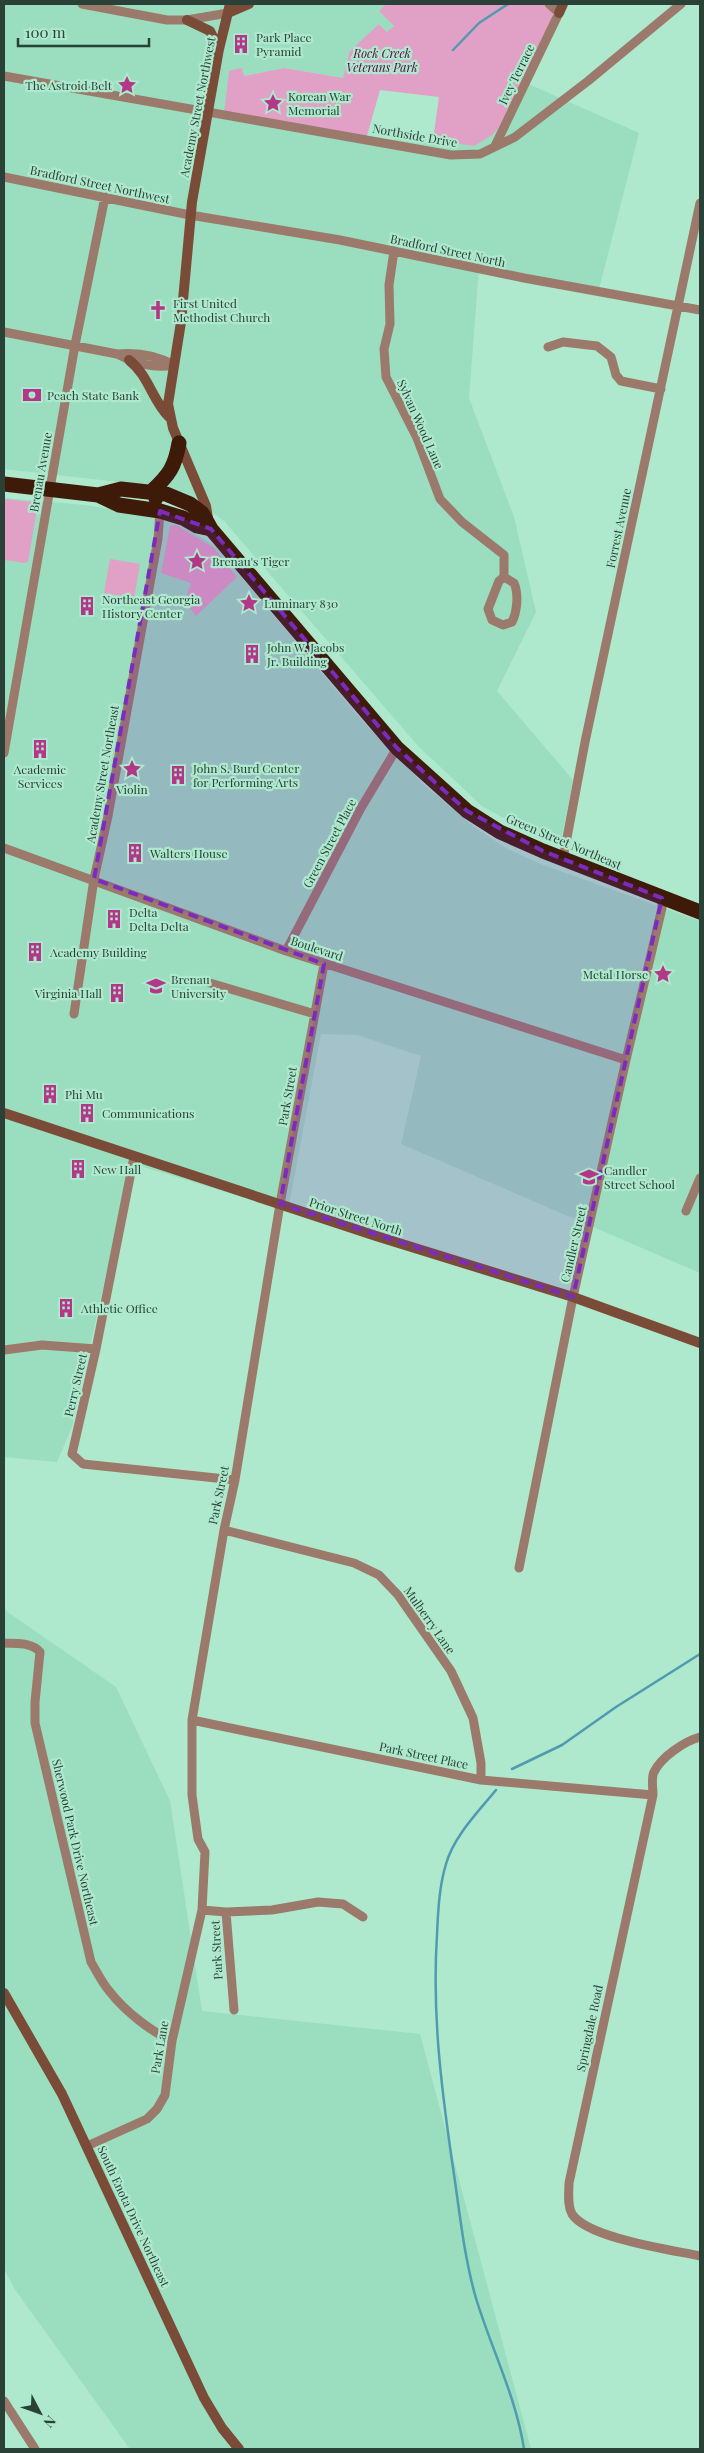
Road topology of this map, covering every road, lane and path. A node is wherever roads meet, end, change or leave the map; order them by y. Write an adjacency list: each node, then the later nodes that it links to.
1 (82, 4): 7 (street)
2 (248, 4): 5 (street)
3 (549, 4): 6 (street, Ivey Terrace)
4 (681, 4): 11 (street, Northside Drive)
5 (229, 8): 7 (street); 8 (street, Academy Street Northwest)
6 (561, 8): 11 (street, Ivey Terrace)
7 (187, 20): 8 (street)
8 (219, 49): 10 (street, Academy Street Northwest)
9 (4, 76): 10 (street, Northside Drive)
10 (208, 111): 11 (street, Northside Drive); 15 (street, Academy Street Northwest)
11 (495, 146)
12 (4, 177): 13 (street, Bradford Street Northwest)
13 (105, 197): 15 (street, Bradford Street Northwest); 20 (street, Brenau Avenue)
14 (700, 203): 17 (street, Forrest Avenue)
15 (190, 215): 16 (street, Bradford Street North); 24 (street)
16 (394, 251): 17 (street, Bradford Street North); 34 (street, Sylvan Wood Lane)
17 (679, 306): 18 (street, Bradford Street North); 25 (street, Forrest Avenue)
18 (700, 310)
19 (4, 332): 20 (street)
20 (75, 345): 22 (street); 29 (street, Brenau Avenue)
21 (548, 347): 25 (street)
22 (117, 354): 23 (street); 24 (street)
23 (129, 360): 24 (street); 26 (street)
24 (174, 365): 26 (street)
25 (661, 389): 38 (street, Forrest Avenue)
26 (169, 417): 27 (street)
27 (179, 443): 30 (highway); 33 (street)
28 (4, 484): 29 (highway)
29 (50, 488): 31 (highway); 36 (street, Brenau Avenue)
30 (152, 491): 31 (highway, Green Street Northeast); 32 (highway); 33 (highway, Green Street Northeast)
31 (98, 495): 32 (highway)
32 (160, 511): 33 (highway); 39 (street, Academy Street Northeast)
33 (211, 528): 35 (highway, Green Street Northeast)
34 (504, 578): 34 (street)
35 (397, 748): 38 (highway, Green Street Northeast); 42 (street, Green Street Place)
36 (4, 753)
37 (4, 848): 39 (street, Boulevard)
38 (563, 859): 40 (highway, Green Street Northeast)
39 (94, 879): 42 (street, Boulevard); 45 (street, Academy Street Northeast)
40 (662, 898): 41 (highway, Green Street Northeast); 47 (street, Candler Street)
41 (700, 912)
42 (286, 951): 43 (street, Boulevard)
43 (324, 964): 46 (street, Park Street); 47 (street, Boulevard)
44 (210, 983): 46 (street)
45 (74, 1014)
46 (315, 1014): 51 (street, Park Street)
47 (626, 1060): 53 (street, Candler Street)
48 (4, 1113): 49 (street, Prior Street North)
49 (134, 1157): 51 (street, Prior Street North); 56 (street, Perry Street)
50 (700, 1178): 52 (street)
51 (280, 1204): 53 (street, Prior Street North); 57 (street, Park Street)
52 (686, 1211)
53 (573, 1297): 54 (street, Prior Street North); 59 (street, Candler Street)
54 (700, 1343)
55 (4, 1350): 56 (street)
56 (96, 1350): 57 (street, Perry Street)
57 (235, 1480): 58 (street, Park Street)
58 (224, 1530): 61 (street, Park Street); 63 (street, Mulberry Lane)
59 (519, 1568)
60 (4, 1643): 70 (street, Sherwood Park Drive Northeast)
61 (192, 1720): 63 (street, Park Street Place); 65 (street, Park Street)
62 (700, 1737): 64 (street, Springdale Road)
63 (481, 1780): 64 (street, Park Street Place)
64 (653, 1795): 72 (street, Springdale Road)
65 (202, 1910): 66 (street, Park Street); 70 (street, Park Lane)
66 (226, 1912): 67 (street); 69 (street, Park Street)
67 (363, 1917)
68 (4, 1993): 71 (street, South Enota Drive Northeast)
69 (234, 2010)
70 (172, 2041): 71 (street, Park Lane)
71 (87, 2146): 75 (street, South Enota Drive Northeast)
72 (700, 2256)
73 (4, 2401): 74 (street)
74 (35, 2449)
75 (239, 2449)

